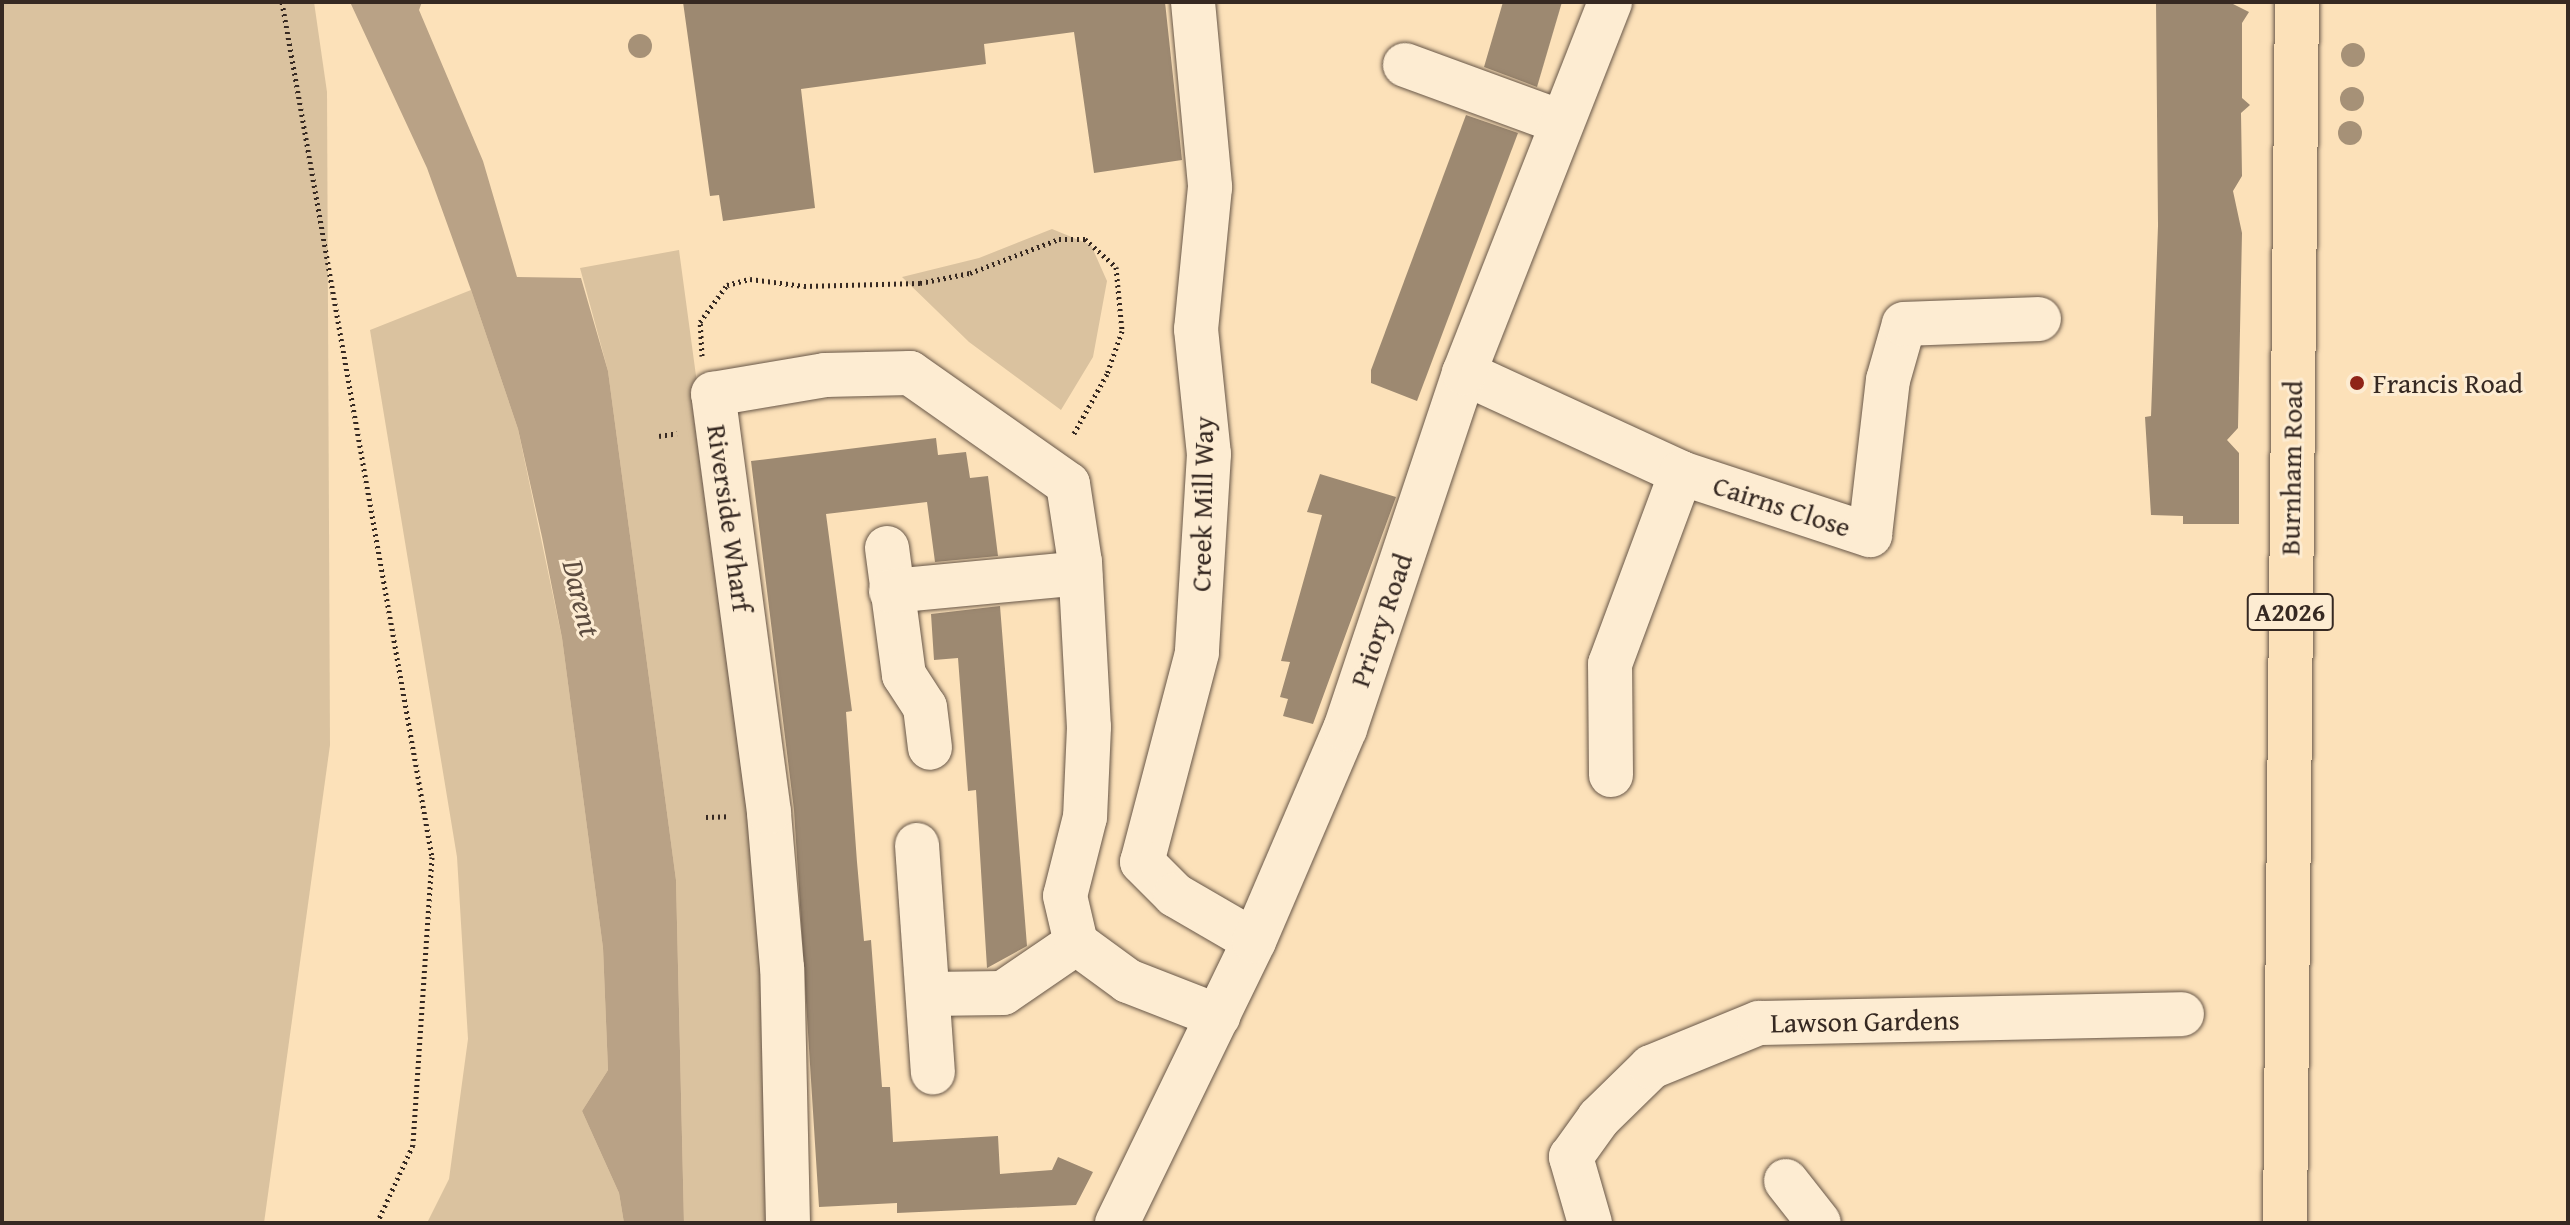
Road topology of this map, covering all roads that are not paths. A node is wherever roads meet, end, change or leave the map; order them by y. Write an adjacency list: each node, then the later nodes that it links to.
1 (1193, 2): 15 (street, Creek Mill Way)
2 (1610, 2): 5 (street, Priory Road)
3 (2297, 2): 26 (main road, Burnham Road / A2026)
4 (1405, 65): 5 (street)
5 (1561, 122): 7 (street, Priory Road)
6 (2039, 319): 8 (street, Cairns Close)
7 (1464, 373): 8 (street, Cairns Close); 15 (street, Priory Road)
8 (1681, 473): 13 (street)
9 (887, 548): 11 (street)
10 (1080, 573): 11 (street); 16 (street, Riverside Wharf); 22 (street, Riverside Wharf)
11 (891, 591): 12 (street)
12 (930, 748)
13 (1611, 775)
14 (917, 845): 17 (street)
15 (1254, 941): 19 (street, Priory Road)
16 (1076, 943): 17 (street); 19 (street)
17 (928, 994): 20 (street)
18 (2182, 1014): 24 (street, Lawson Gardens)
19 (1218, 1016): 23 (street, Priory Road)
20 (933, 1072)
21 (1786, 1181): 25 (street)
22 (788, 1223)
23 (1117, 1223)
24 (1590, 1223)
25 (1819, 1223)
26 (2285, 1223)

